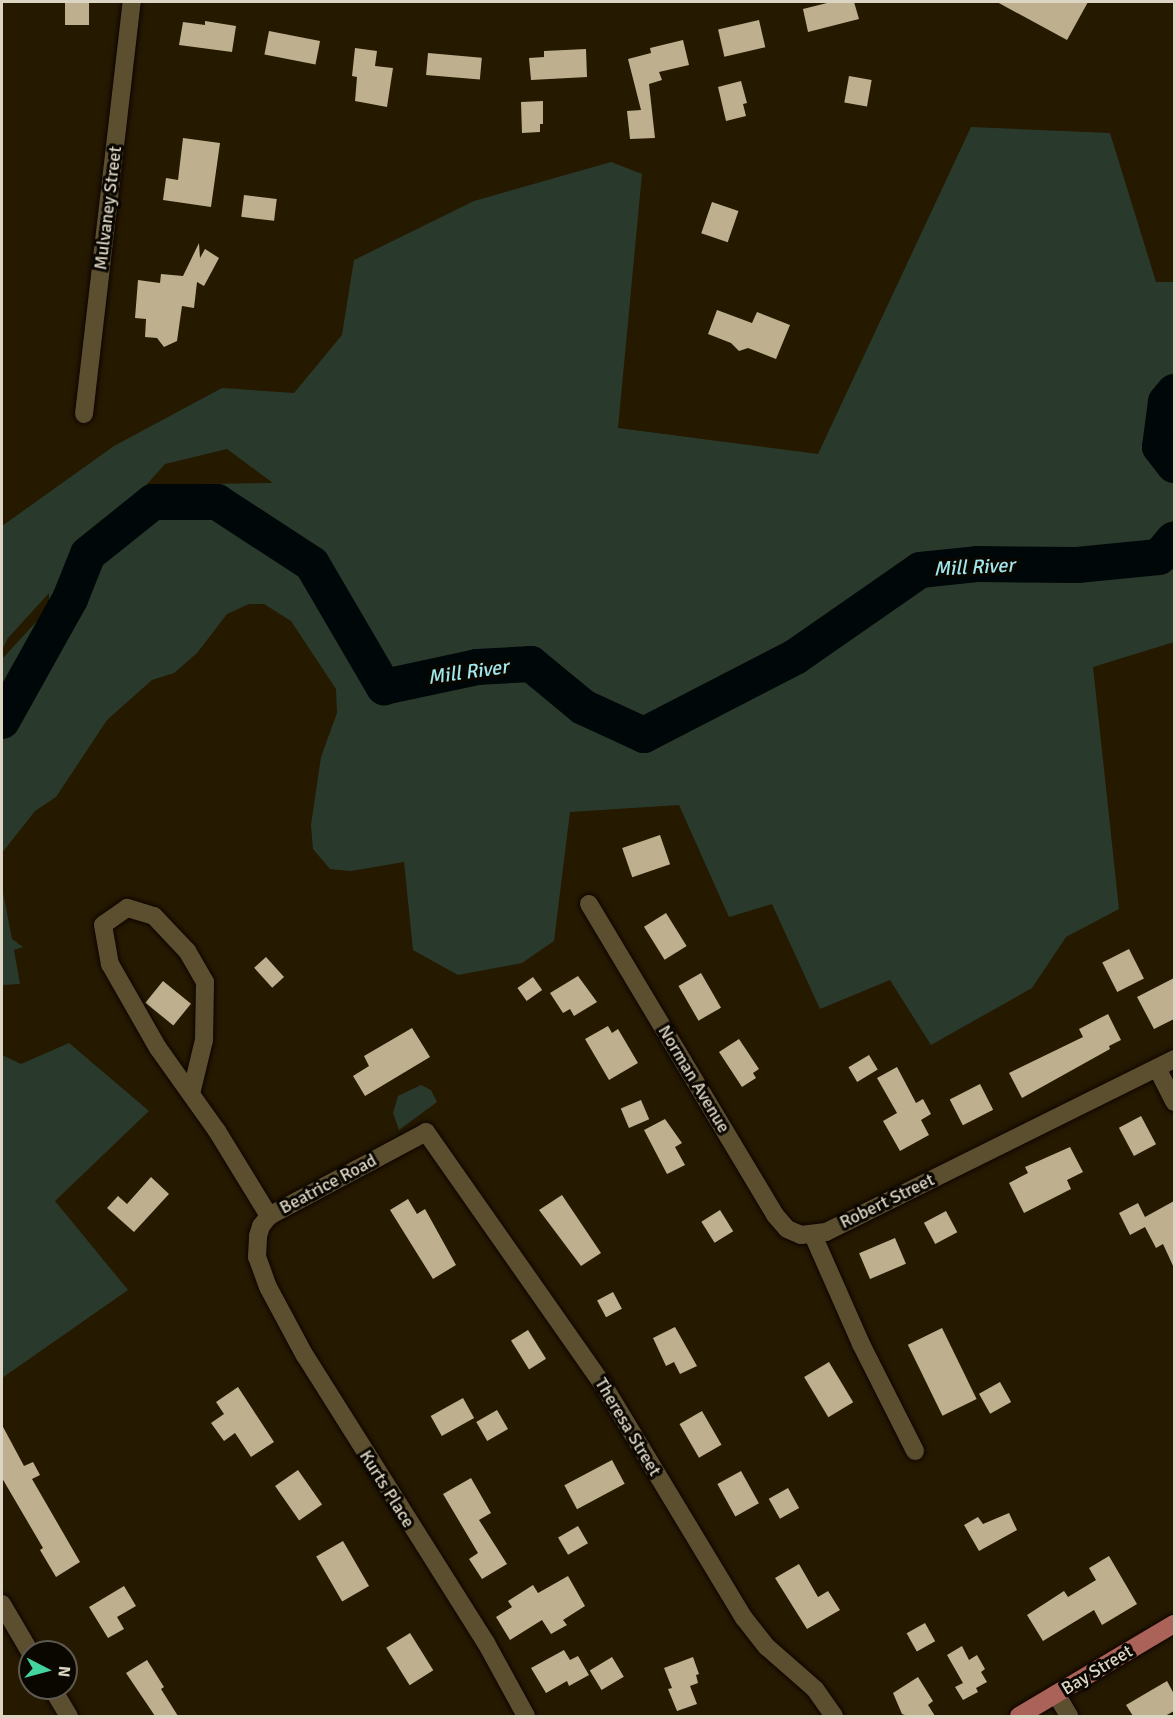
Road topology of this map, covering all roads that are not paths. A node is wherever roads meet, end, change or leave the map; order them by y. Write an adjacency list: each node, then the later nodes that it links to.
1 (132, 2): 2 (street, Mulvaney Street)
2 (84, 414)
3 (589, 904): 10 (street, Norman Avenue)
4 (1174, 1059): 5 (street, Robert Street)
5 (1157, 1068): 7 (street); 10 (street, Robert Street)
6 (191, 1094): 6 (street); 9 (street)
7 (1174, 1102)
8 (426, 1132): 9 (street, Beatrice Road); 20 (street, Theresa Street)
9 (269, 1216): 11 (street, Beatrice Road)
10 (813, 1235): 12 (street)
11 (257, 1257): 19 (street, Kurts Place)
12 (915, 1451)
13 (2, 1604): 15 (street)
14 (1174, 1624): 16 (main road, Bay Street)
15 (23, 1640)
16 (1056, 1694): 21 (main road, Bay Street); 22 (street)
17 (59, 1700): 18 (street)
18 (69, 1716)
19 (526, 1716)
20 (834, 1716)
21 (1018, 1716)
22 (1069, 1716)

